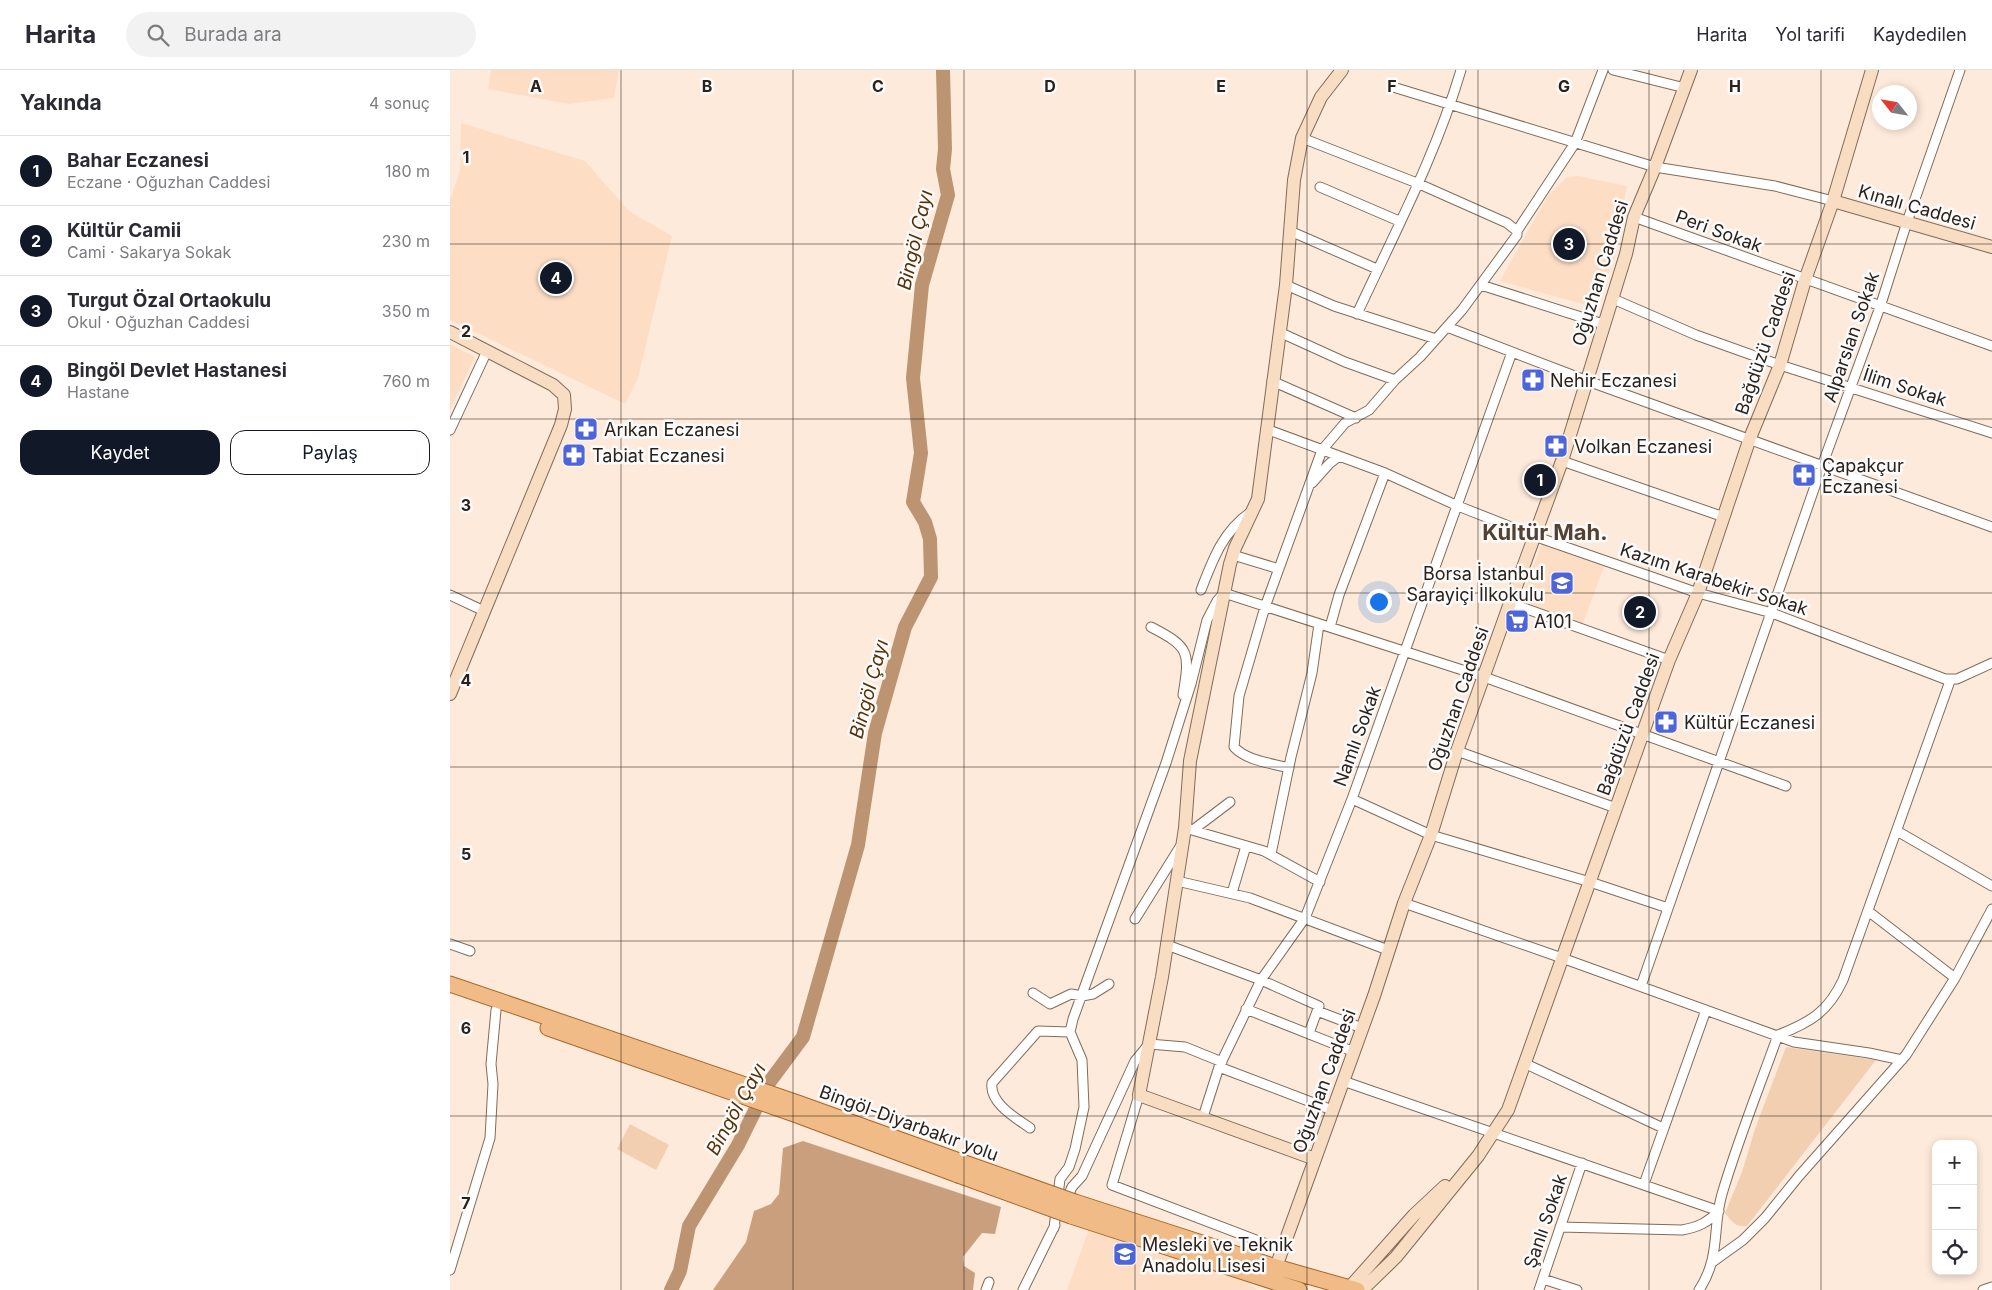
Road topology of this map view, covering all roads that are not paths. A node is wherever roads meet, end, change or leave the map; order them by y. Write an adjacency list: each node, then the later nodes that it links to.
1 (1342, 70): 11 (street)
2 (1461, 70): 10 (street)
3 (1603, 70): 12 (street)
4 (1612, 70): 9 (street)
5 (1691, 70): 9 (street, Oğuzhan Caddesi)
6 (1872, 70): 16 (street, Bağdüzü Caddesi)
7 (1960, 70): 19 (street, Alparslan Sokak)
8 (1392, 87): 10 (street)
9 (1685, 88): 13 (street, Oğuzhan Caddesi)
10 (1451, 103): 12 (street); 14 (street)
11 (1302, 138): 14 (street); 20 (street)
12 (1575, 144): 13 (street); 21 (street)
13 (1655, 167): 16 (street); 17 (street, Oğuzhan Caddesi)
14 (1417, 184): 18 (street); 21 (street)
15 (1320, 187): 18 (street)
16 (1833, 202): 19 (street, Kınalı Caddesi); 24 (street, Bağdüzü Caddesi)
17 (1634, 217): 24 (street, Peri Sokak); 27 (street, Oğuzhan Caddesi)
18 (1399, 221): 23 (street)
19 (1907, 222): 22 (street, Kınalı Caddesi); 28 (street, Alparslan Sokak)
20 (1290, 231): 23 (street); 25 (street)
21 (1517, 231): 26 (street)
22 (1992, 247)
23 (1377, 269): 29 (street)
24 (1805, 280): 28 (street, Peri Sokak); 38 (street, Bağdüzü Caddesi)
25 (1286, 284): 29 (street); 33 (street)
26 (1481, 285): 30 (street); 31 (street)
27 (1612, 298): 30 (street, Oğuzhan Caddesi); 38 (street, İlim Sokak)
28 (1880, 307): 35 (street, Peri Sokak); 42 (street, Alparslan Sokak)
29 (1357, 314): 34 (street)
30 (1603, 324): 40 (street, Oğuzhan Caddesi)
31 (1447, 327): 34 (street); 37 (street)
32 (450, 332): 36 (street)
33 (1279, 332): 39 (street); 41 (street)
34 (1436, 339): 39 (street)
35 (1992, 346)
36 (488, 351): 44 (street); 67 (street)
37 (1512, 352): 40 (street); 54 (street, Namlı Sokak)
38 (1780, 365): 42 (street, İlim Sokak); 47 (street, Bağdüzü Caddesi)
39 (1395, 380): 43 (street)
40 (1585, 380): 47 (street); 50 (street, Oğuzhan Caddesi)
41 (1272, 382): 43 (street); 45 (street)
42 (1852, 386): 46 (street, İlim Sokak); 51 (street, Alparslan Sokak)
43 (1356, 418): 48 (street)
44 (450, 430)
45 (1266, 430): 48 (street, Kazım Karabekir Sokak); 55 (street)
46 (1992, 433)
47 (1750, 438): 51 (street); 56 (street, Bağdüzü Caddesi)
48 (1322, 450): 49 (street, Kazım Karabekir Sokak); 53 (street)
49 (1339, 456): 52 (street, Kazım Karabekir Sokak); 53 (street)
50 (1562, 461): 56 (street); 58 (street, Oğuzhan Caddesi)
51 (1822, 466): 57 (street); 68 (street, Alparslan Sokak)
52 (1385, 473): 54 (street, Kazım Karabekir Sokak); 71 (street)
53 (1311, 486): 60 (street)
54 (1458, 506): 58 (street, Kazım Karabekir Sokak); 72 (street, Namlı Sokak)
55 (1254, 510): 59 (street); 61 (street)
56 (1724, 517): 63 (street, Bağdüzü Caddesi)
57 (1992, 527)
58 (1534, 536): 63 (street, Kazım Karabekir Sokak); 65 (street, Oğuzhan Caddesi)
59 (1233, 555): 60 (street); 62 (street)
60 (1279, 569): 66 (street)
61 (1201, 590)
62 (1224, 593): 66 (street); 78 (street); 87 (street)
63 (1698, 593): 68 (street, Kazım Karabekir Sokak); 73 (street, Bağdüzü Caddesi)
64 (450, 595): 67 (street)
65 (1510, 603): 73 (street); 75 (street, Oğuzhan Caddesi)
66 (1265, 607): 69 (street); 82 (street)
67 (484, 610): 77 (street)
68 (1772, 613): 76 (street, Kazım Karabekir Sokak); 81 (street, Alparslan Sokak)
69 (1319, 624): 71 (street); 82 (street)
70 (1150, 627): 78 (street)
71 (1330, 627): 72 (street)
72 (1405, 651): 75 (street); 84 (street, Namlı Sokak)
73 (1669, 660): 79 (street, Bağdüzü Caddesi)
74 (1992, 663): 76 (street)
75 (1484, 677): 79 (street); 80 (street, Oğuzhan Caddesi)
76 (1953, 680): 88 (street)
77 (450, 694)
78 (1180, 715): 116 (street)
79 (1643, 734): 81 (street); 86 (street, Bağdüzü Caddesi)
80 (1457, 751): 86 (street); 89 (street, Oğuzhan Caddesi)
81 (1718, 761): 83 (street); 99 (street, Alparslan Sokak)
82 (1289, 768): 92 (street)
83 (1786, 786)
84 (1352, 799): 89 (street); 94 (street, Namlı Sokak)
85 (1230, 802): 87 (street)
86 (1616, 808): 95 (street, Bağdüzü Caddesi)
87 (1189, 829): 90 (street); 91 (street)
88 (1898, 831): 96 (street); 101 (street)
89 (1431, 835): 95 (street); 98 (street, Oğuzhan Caddesi)
90 (1183, 843): 93 (street); 102 (street)
91 (1246, 846): 92 (street); 97 (street)
92 (1271, 854): 94 (street)
93 (1177, 881): 97 (street); 105 (street)
94 (1320, 882): 103 (street, Namlı Sokak)
95 (1590, 882): 99 (street); 108 (street, Bağdüzü Caddesi)
96 (1992, 886)
97 (1232, 893): 103 (street)
98 (1404, 903): 106 (street, Oğuzhan Caddesi); 108 (street)
99 (1668, 908): 113 (street, Alparslan Sokak)
100 (1992, 909): 109 (street)
101 (1868, 910): 109 (street); 124 (street)
102 (1134, 918)
103 (1306, 918): 106 (street); 110 (street, Namlı Sokak)
104 (450, 944): 107 (street)
105 (1167, 945): 110 (street); 125 (street)
106 (1388, 950): 121 (street, Oğuzhan Caddesi)
107 (470, 951)
108 (1562, 958): 113 (street); 128 (street, Bağdüzü Caddesi)
109 (1955, 978): 127 (street)
110 (1260, 980): 117 (street, Namlı Sokak); 120 (street)
111 (450, 984): 131 (main road, Bingöl-Diyarbakır yolu)
112 (1109, 984): 116 (street)
113 (1641, 986): 119 (street)
114 (1032, 992): 116 (street)
115 (450, 994): 118 (main road, Bingöl-Diyarbakır yolu)
116 (1082, 996): 122 (street)
117 (1246, 1008): 123 (street); 129 (street, Namlı Sokak)
118 (496, 1010): 131 (main road, Bingöl-Diyarbakır yolu); 148 (street)
119 (1706, 1010): 124 (street); 136 (street)
120 (1317, 1011): 121 (street); 123 (street)
121 (1362, 1028): 126 (street, Oğuzhan Caddesi)
122 (1070, 1032): 135 (street); 145 (street)
123 (1309, 1033): 126 (street)
124 (1778, 1035): 127 (street); 142 (street)
125 (1149, 1044): 129 (street); 132 (street); 145 (street)
126 (1352, 1051): 130 (street, Oğuzhan Caddesi)
127 (1902, 1060): 147 (street)
128 (1524, 1063): 136 (street); 137 (street, Bağdüzü Caddesi)
129 (1220, 1064): 133 (street); 134 (street, Namlı Sokak)
130 (1343, 1081): 133 (street, Oğuzhan Caddesi); 137 (street)
131 (737, 1088): 149 (main road, Bingöl-Diyarbakır yolu, bridge)
132 (1139, 1095): 134 (street); 146 (street)
133 (1332, 1110): 138 (street, Oğuzhan Caddesi)
134 (1203, 1117): 138 (street)
135 (1030, 1128)
136 (1663, 1128): 140 (street)
137 (1493, 1132): 139 (street); 152 (street, Bağdüzü Caddesi)
138 (1315, 1159): 146 (street, Oğuzhan Caddesi)
139 (1582, 1163): 140 (street); 143 (street, Şanlı Sokak)
140 (1644, 1184): 141 (street)
141 (1696, 1202): 142 (street); 144 (street)
142 (1719, 1211): 144 (street); 147 (street)
143 (1560, 1227): 144 (street); 150 (street, Şanlı Sokak)
144 (1698, 1227)
145 (1054, 1228): 153 (street)
146 (1282, 1250): 149 (street, Oğuzhan Caddesi)
147 (1711, 1263): 157 (street)
148 (450, 1270)
149 (1276, 1279): 152 (main road, Bingöl-Diyarbakır yolu); 154 (main road, Bingöl-Diyarbakır yolu)
150 (1543, 1279): 155 (street, Şanlı Sokak); 156 (street)
151 (1992, 1287): 158 (street)
152 (1347, 1288)
153 (1023, 1290)
154 (1299, 1290)
155 (1539, 1290)
156 (1578, 1290)
157 (1699, 1290)
158 (1983, 1290)

